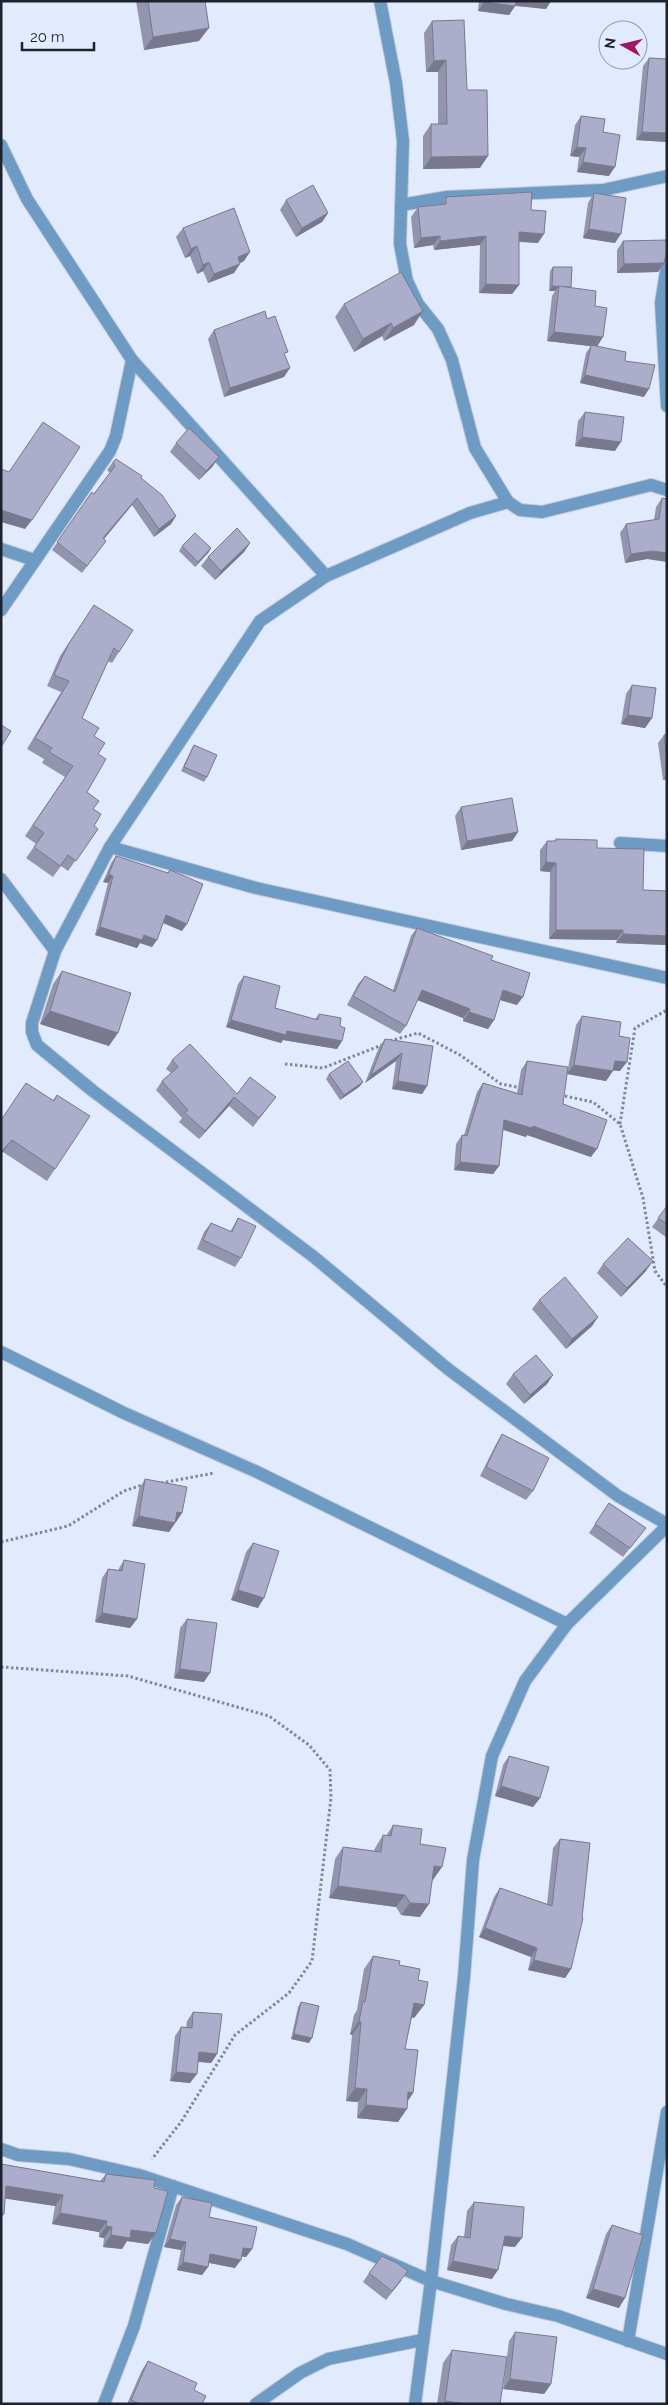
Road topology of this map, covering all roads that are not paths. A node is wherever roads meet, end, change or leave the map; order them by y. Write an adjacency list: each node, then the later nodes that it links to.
1 (380, 1): 4 (street)
2 (1, 145): 6 (street)
3 (667, 176): 4 (street)
4 (400, 205): 9 (street)
5 (667, 265): 7 (street)
6 (132, 360): 11 (street); 12 (street)
7 (667, 406)
8 (667, 490): 9 (street)
9 (508, 502): 12 (street)
10 (1, 549): 11 (street)
11 (34, 560): 13 (street)
12 (326, 576): 16 (street)
13 (1, 610)
14 (620, 843): 15 (street)
15 (667, 846)
16 (110, 847): 18 (street); 19 (street)
17 (1, 879): 18 (street)
18 (55, 951): 21 (street)
19 (667, 978)
20 (1, 1352): 22 (street)
21 (667, 1525): 22 (street)
22 (567, 1624): 26 (street)
23 (667, 2112): 28 (street)
24 (1, 2149): 25 (street)
25 (173, 2186): 26 (street); 30 (street)
26 (431, 2281): 27 (street); 28 (street)
27 (422, 2340): 31 (street); 32 (street)
28 (628, 2341): 29 (street)
29 (667, 2354)
30 (104, 2404)
31 (256, 2404)
32 (415, 2404)

